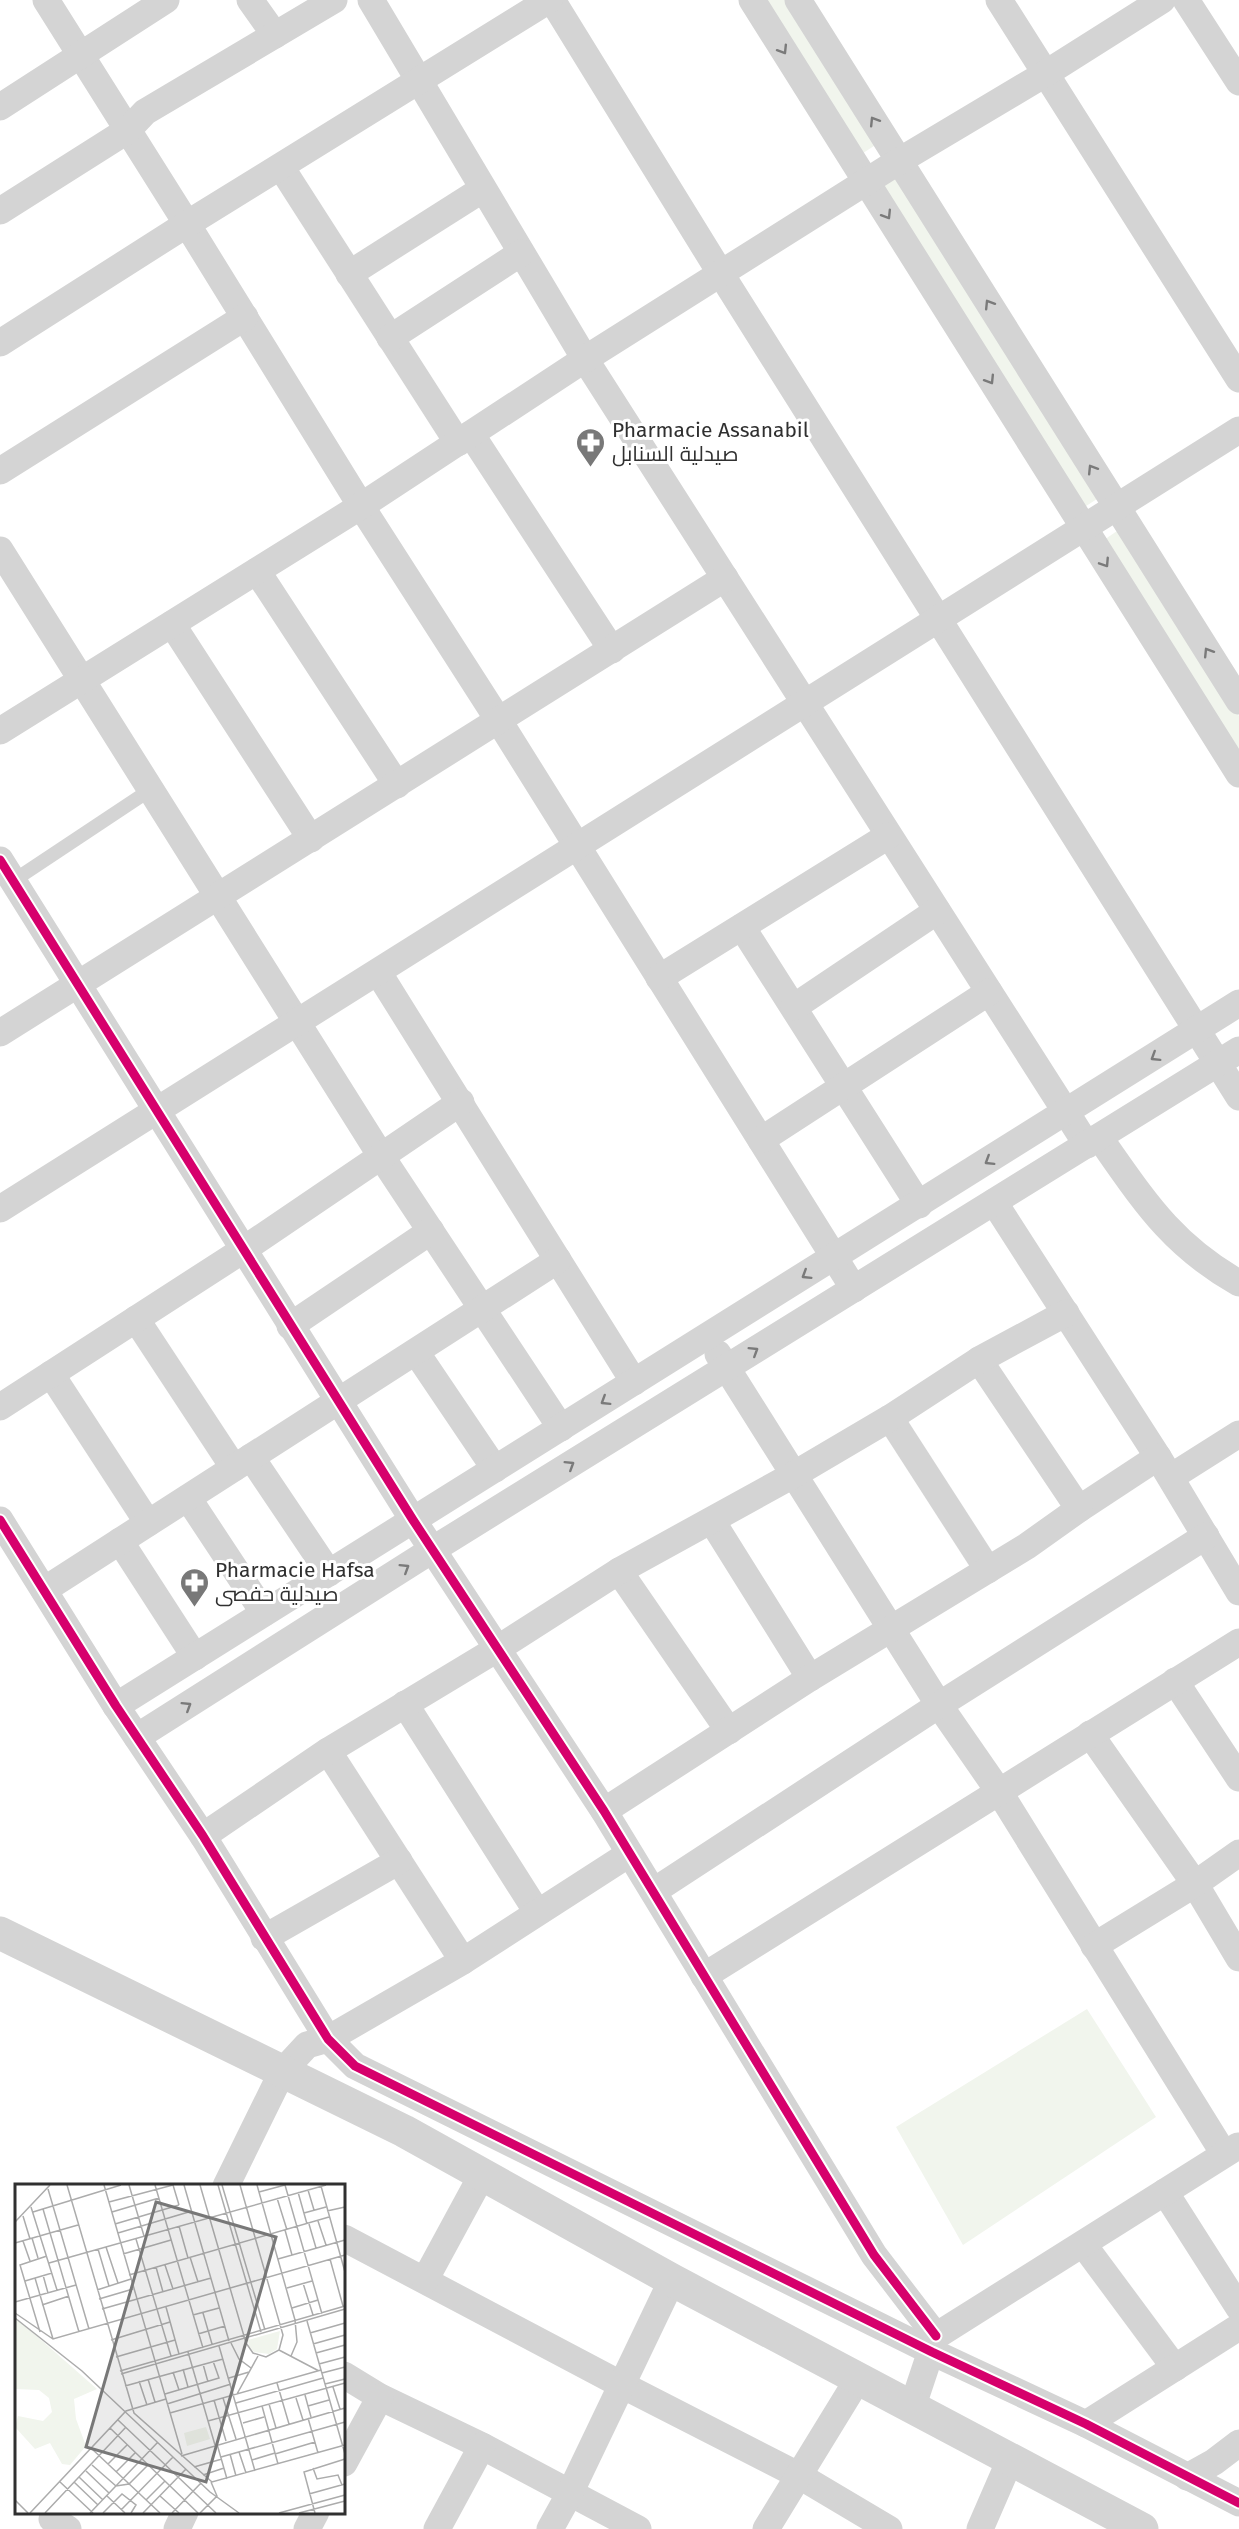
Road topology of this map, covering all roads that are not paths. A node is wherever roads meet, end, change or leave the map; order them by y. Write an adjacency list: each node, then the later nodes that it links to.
1 (46, 0): 13 (street)
2 (166, 0): 13 (street)
3 (250, 0): 12 (street)
4 (334, 0): 12 (street)
5 (371, 0): 16 (street)
6 (551, 0): 16 (street); 27 (street)
7 (752, 0): 21 (street, one-way to 21)
8 (798, 0): 19 (street, one-way to 8)
9 (999, 0): 14 (street)
10 (1162, 0): 14 (street)
11 (1186, 0): 15 (street)
12 (275, 35): 18 (street)
13 (82, 56): 17 (street); 18 (street)
14 (1045, 74): 19 (street); 32 (street)
15 (1239, 82)
16 (418, 83): 20 (street); 22 (street)
17 (0, 107)
18 (128, 130): 23 (street); 24 (street)
19 (899, 161): 21 (street); 37 (street, one-way to 19)
20 (281, 167): 24 (street); 26 (street)
21 (866, 182): 27 (street); 38 (street, one-way to 38)
22 (483, 189): 25 (street); 26 (street)
23 (0, 211)
24 (188, 224): 28 (street); 30 (street)
25 (521, 253): 29 (street); 31 (street)
26 (349, 274): 29 (street)
27 (721, 274): 31 (street); 43 (street)
28 (244, 317): 35 (street); 36 (street)
29 (390, 338): 34 (street)
30 (0, 343)
31 (585, 359): 34 (street); 41 (street)
32 (1239, 379)
33 (1239, 430): 37 (street)
34 (464, 438): 36 (street); 45 (street)
35 (0, 471)
36 (361, 506): 40 (street); 49 (street)
37 (1116, 508): 38 (street); 47 (street, one-way to 37)
38 (1083, 529): 43 (street); 51 (street, one-way to 51)
39 (0, 550): 42 (street)
40 (257, 571): 44 (street); 52 (street)
41 (725, 578): 45 (street); 48 (street)
42 (8, 582): 46 (street)
43 (940, 620): 48 (street); 68 (street)
44 (172, 624): 46 (street); 55 (street)
45 (612, 650): 49 (street)
46 (82, 680): 50 (street); 53 (street)
47 (1239, 701)
48 (806, 704): 54 (street); 56 (street)
49 (500, 721): 52 (street); 56 (street)
50 (0, 731)
51 (1239, 774)
52 (397, 786): 55 (street)
53 (150, 790): 57 (lane); 58 (street)
54 (888, 836): 59 (street); 60 (street)
55 (311, 839): 58 (street)
56 (578, 847): 61 (street); 62 (street)
57 (8, 883): 63 (street)
58 (218, 898): 63 (street); 67 (street)
59 (937, 911): 64 (street); 66 (street)
60 (742, 927): 62 (street); 66 (street)
61 (378, 972): 67 (street); 73 (street)
62 (659, 978): 76 (street)
63 (77, 986): 69 (street); 74 (street)
64 (989, 992): 71 (street); 75 (street)
65 (1239, 1003): 68 (street)
66 (794, 1007): 71 (street)
67 (296, 1024): 74 (street); 78 (street)
68 (1196, 1031): 70 (street); 75 (street, one-way to 75)
69 (0, 1034)
70 (1228, 1057): 72 (street); 77 (street)
71 (844, 1086): 76 (street); 80 (street)
72 (1239, 1097)
73 (460, 1102): 78 (street); 85 (street)
74 (158, 1110): 81 (street); 83 (street)
75 (1067, 1112): 77 (street); 80 (street, one-way to 80)
76 (761, 1140): 84 (street)
77 (1093, 1141): 79 (street); 86 (street)
78 (381, 1156): 82 (street); 83 (street)
79 (994, 1202): 87 (street); 89 (street)
80 (919, 1205): 84 (street)
81 (0, 1209)
82 (431, 1231): 88 (street); 91 (street)
83 (243, 1250): 90 (street); 91 (street)
84 (834, 1257): 87 (street); 92 (street, one-way to 92)
85 (558, 1260): 88 (street); 97 (street)
86 (1239, 1283)
87 (854, 1289): 95 (street, one-way to 87)
88 (482, 1309): 93 (street); 101 (street)
89 (1066, 1313): 94 (street); 104 (street)
90 (136, 1319): 96 (street); 103 (street)
91 (290, 1326): 98 (street)
92 (707, 1337): 95 (street); 97 (street)
93 (416, 1352): 98 (street); 105 (street)
94 (979, 1360): 100 (street); 108 (street)
95 (727, 1368): 106 (street); 115 (street, one-way to 95)
96 (51, 1374): 99 (street); 112 (street)
97 (634, 1382): 101 (street, one-way to 101)
98 (338, 1401): 103 (street); 110 (street)
99 (0, 1407)
100 (890, 1418): 106 (street); 117 (street)
101 (561, 1428): 105 (street)
102 (1239, 1434): 104 (street)
103 (242, 1463): 107 (street); 118 (street)
104 (1164, 1467): 108 (street); 113 (street)
105 (495, 1469): 110 (street)
106 (795, 1474): 111 (street); 122 (street)
107 (188, 1498): 112 (street); 121 (street)
108 (1079, 1509): 117 (street)
109 (0, 1520): 119 (street)
110 (413, 1520): 115 (street); 118 (street)
111 (712, 1521): 116 (street); 126 (street)
112 (148, 1523): 114 (street)
113 (1206, 1536): 120 (street); 129 (street)
114 (120, 1542): 119 (street); 125 (street)
115 (432, 1550): 124 (street); 133 (street, one-way to 115)
116 (619, 1570): 124 (street); 131 (street)
117 (988, 1570): 122 (street)
118 (329, 1573): 121 (street)
119 (44, 1590): 130 (street)
120 (1239, 1592)
121 (264, 1613): 125 (street)
122 (891, 1628): 126 (street); 129 (street)
123 (1239, 1642): 127 (street)
124 (497, 1649): 128 (street); 137 (street)
125 (195, 1657): 130 (street)
126 (810, 1678): 131 (street)
127 (1175, 1681): 132 (street); 135 (street)
128 (405, 1704): 134 (street); 144 (street)
129 (939, 1705): 136 (street); 143 (street)
130 (116, 1706): 133 (street)
131 (729, 1731): 137 (street)
132 (1090, 1734): 136 (street); 142 (street)
133 (137, 1737): 138 (street)
134 (328, 1751): 138 (street); 141 (street)
135 (1239, 1778)
136 (1000, 1793): 147 (street); 150 (street)
137 (604, 1811): 140 (street)
138 (203, 1836): 146 (street)
139 (1239, 1853): 142 (street)
140 (629, 1854): 143 (street); 144 (street)
141 (399, 1861): 146 (street); 149 (street)
142 (1195, 1884): 147 (street); 148 (street)
143 (654, 1891): 150 (street)
144 (537, 1912): 149 (street)
145 (0, 1933): 152 (street)
146 (264, 1938): 151 (street)
147 (1094, 1946): 153 (street)
148 (1239, 1958)
149 (464, 1961): 151 (street)
150 (704, 1976): 163 (street)
151 (328, 2039): 152 (street); 163 (street)
152 (282, 2072): 154 (street); 155 (street)
153 (1232, 2150): 156 (street)
154 (483, 2173): 159 (street); 160 (street)
155 (232, 2184)
156 (1165, 2192): 158 (street); 161 (street)
157 (345, 2239): 159 (street)
158 (1083, 2244): 163 (street); 164 (street)
159 (425, 2280): 167 (street)
160 (672, 2280): 166 (street); 167 (street)
161 (1239, 2308)
162 (1239, 2327): 164 (street)
163 (934, 2344): 169 (street); 170 (street)
164 (1175, 2368): 170 (street)
165 (345, 2376): 168 (street)
166 (858, 2379): 169 (street); 175 (street)
167 (622, 2385): 175 (street); 177 (street)
168 (380, 2397): 172 (street); 174 (street)
169 (912, 2408): 173 (street)
170 (1086, 2424): 176 (street)
171 (1239, 2443): 176 (street)
172 (482, 2446): 177 (street); 183 (street)
173 (1010, 2460): 188 (street); 189 (street)
174 (345, 2461)
175 (798, 2475): 186 (street); 187 (street)
176 (1187, 2477): 178 (street)
177 (570, 2493): 184 (street); 185 (street)
178 (1239, 2503)
179 (184, 2514): 181 (street)
180 (315, 2514): 182 (street)
181 (177, 2529)
182 (307, 2529)
183 (437, 2529)
184 (550, 2529)
185 (637, 2529)
186 (766, 2529)
187 (889, 2529)
188 (980, 2529)
189 (1142, 2529)

